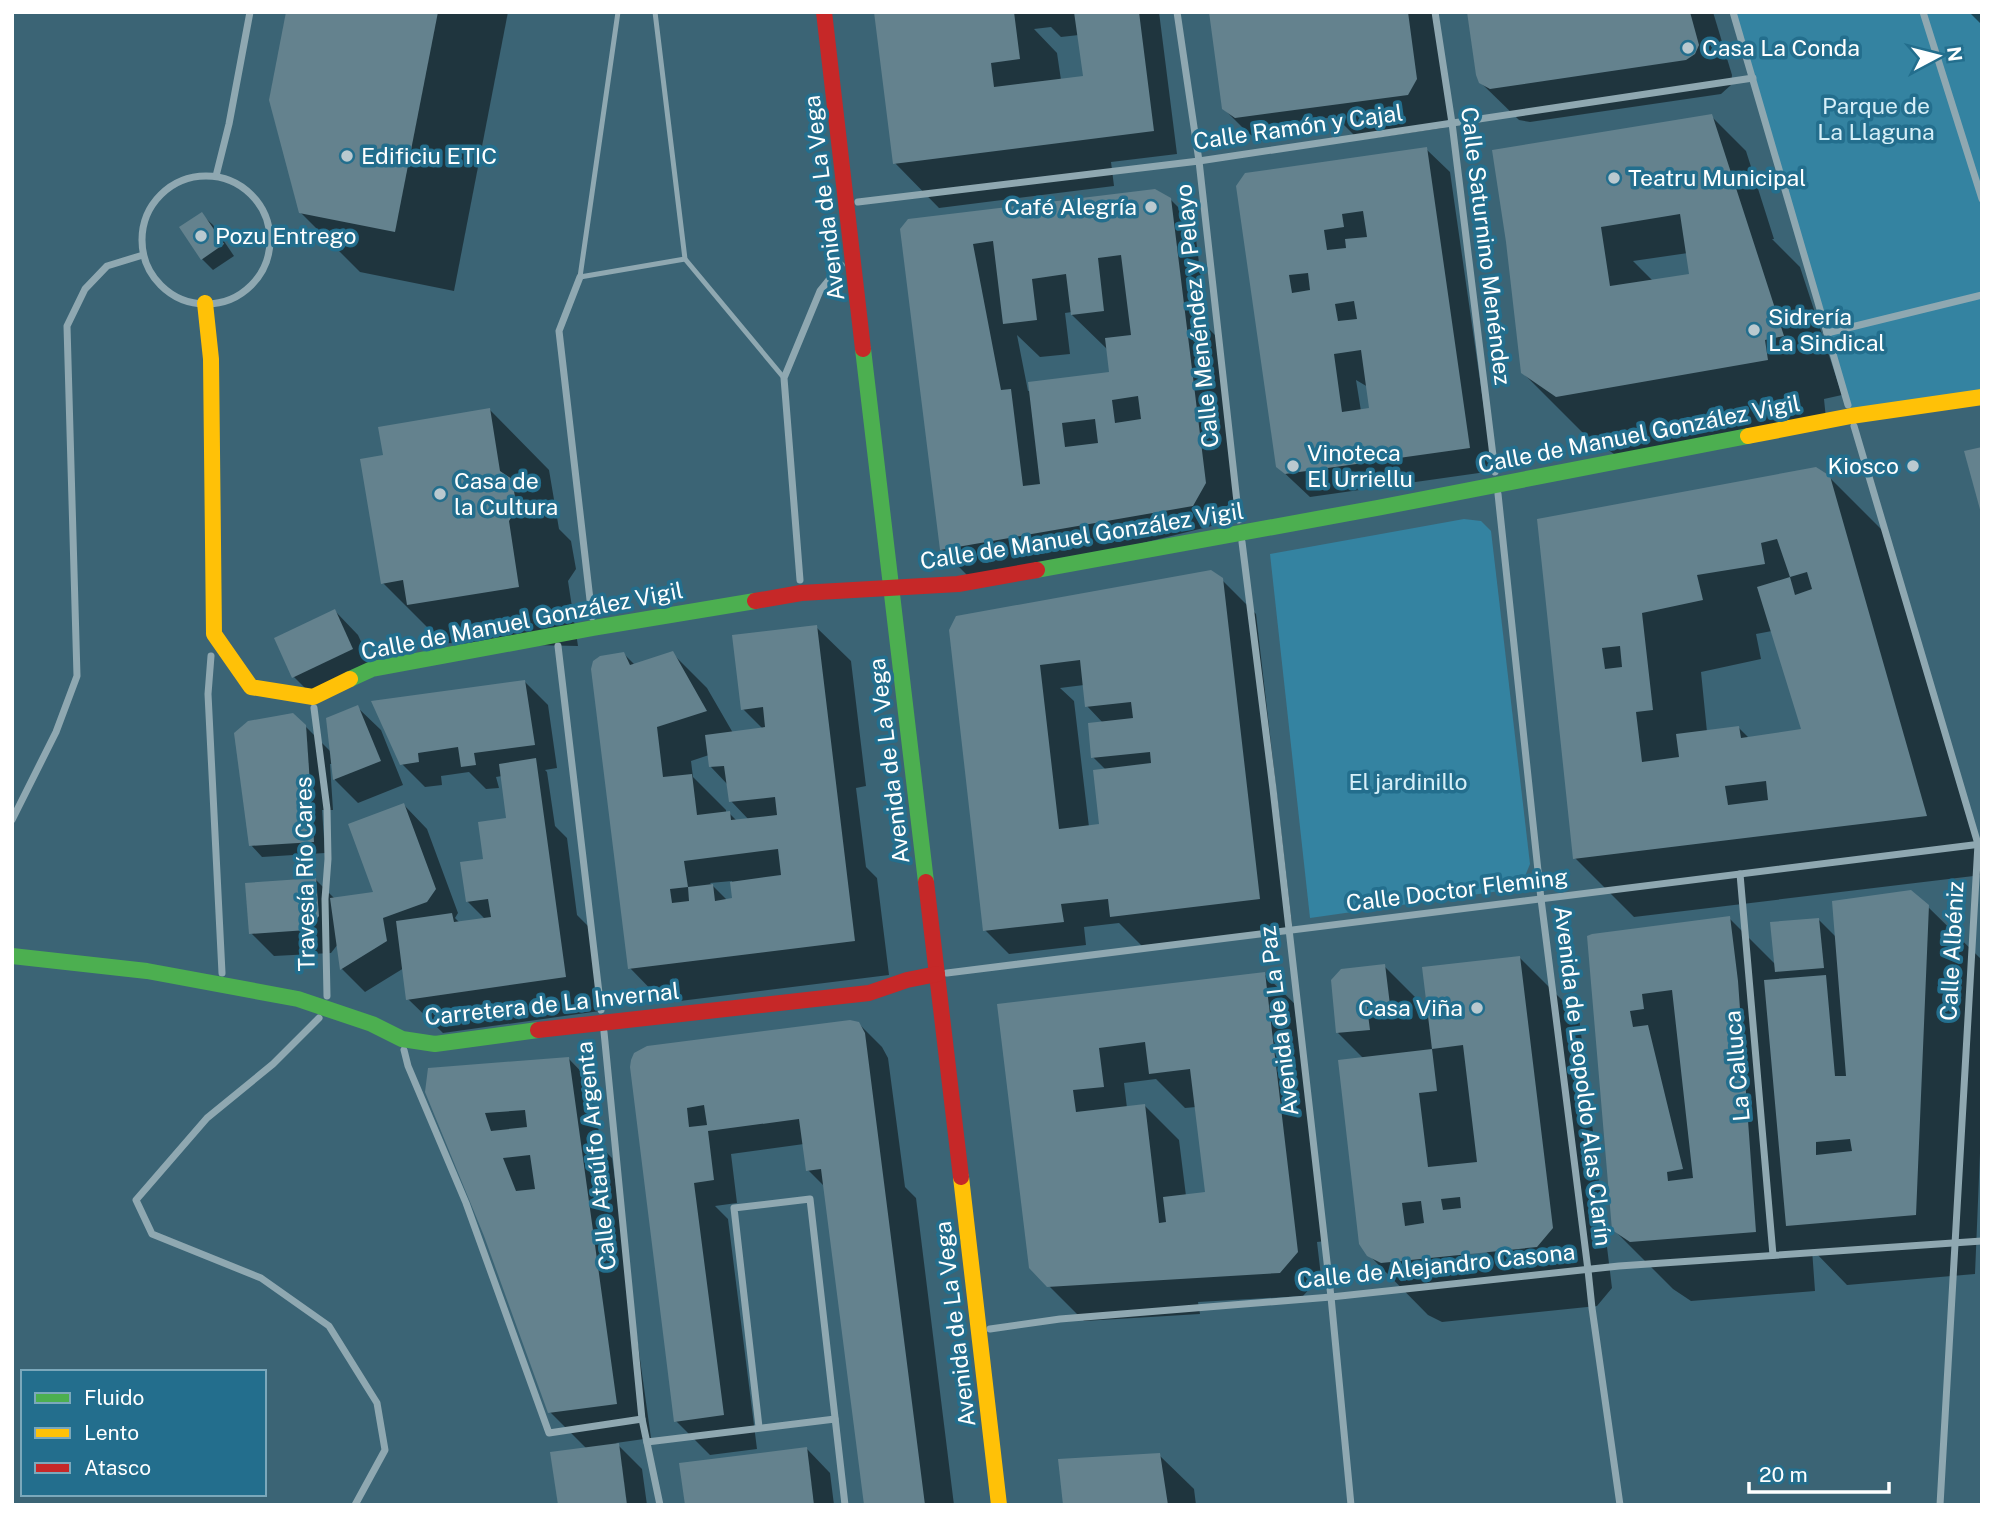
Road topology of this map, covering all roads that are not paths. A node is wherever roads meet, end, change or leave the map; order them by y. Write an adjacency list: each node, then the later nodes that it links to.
1 (250, 12): 12 (street)
2 (618, 12): 18 (lane)
3 (655, 12): 17 (lane)
4 (824, 12): 14 (street, Avenida de La Vega)
5 (1177, 12): 11 (street, Calle Menéndez y Pelayo)
6 (1435, 12): 10 (street, Calle Saturnino Menéndez)
7 (1733, 12): 9 (street, Calle Albéniz)
8 (1923, 12): 13 (street)
9 (1753, 79): 10 (street, Calle Ramón y Cajal); 21 (street, Calle Albéniz)
10 (1452, 124): 11 (street, Calle Ramón y Cajal); 25 (street, Calle Saturnino Menéndez)
11 (1199, 161): 14 (street, Calle Ramón y Cajal); 26 (street, Calle Menéndez y Pelayo)
12 (216, 176): 16 (street); 20 (street)
13 (1982, 199)
14 (847, 203): 15 (street, Avenida de La Vega)
15 (853, 251): 22 (street); 27 (street, Avenida de La Vega)
16 (143, 255): 20 (street); 33 (street)
17 (685, 259): 18 (lane); 22 (lane)
18 (580, 277): 29 (street)
19 (1982, 295): 21 (street)
20 (205, 303): 30 (street)
21 (1827, 334): 24 (street, Calle Albéniz)
22 (784, 377): 28 (street)
23 (1982, 397): 24 (street, Calle de Manuel González Vigil)
24 (1852, 416): 25 (street, Calle de Manuel González Vigil); 34 (street, Calle Albéniz)
25 (1497, 484): 26 (street, Calle de Manuel González Vigil); 36 (street, Avenida de Leopoldo Alas Clarín)
26 (1240, 533): 27 (street, Calle de Manuel González Vigil); 37 (street, Avenida de La Paz)
27 (893, 588): 28 (street, Calle de Manuel González Vigil); 39 (street, Avenida de La Vega)
28 (801, 593): 29 (street, Calle de Manuel González Vigil)
29 (593, 628): 31 (street, Calle de Manuel González Vigil)
30 (214, 635): 32 (street); 40 (street)
31 (556, 635): 32 (street, Calle de Manuel González Vigil); 42 (street, Calle Ataúlfo Argenta)
32 (313, 697): 41 (street, Travesía Río Cares)
33 (12, 820)
34 (1980, 844): 35 (street, Calle Doctor Fleming); 45 (street, Calle Albéniz)
35 (1740, 874): 36 (street, Calle Doctor Fleming); 46 (street, La Calluca)
36 (1541, 899): 37 (street, Calle Doctor Fleming); 47 (street, Avenida de Leopoldo Alas Clarín)
37 (1288, 930): 39 (street, Calle Doctor Fleming); 48 (street, Avenida de La Paz)
38 (12, 956): 40 (street, Carretera de La Invernal)
39 (937, 974): 42 (street, Carretera de La Invernal); 49 (street, Avenida de La Vega)
40 (223, 985): 41 (street, Carretera de La Invernal)
41 (328, 1009): 43 (street, Carretera de La Invernal); 54 (street)
42 (603, 1022): 43 (street, Carretera de La Invernal); 50 (street, Calle Ataúlfo Argenta)
43 (402, 1039): 50 (street)
44 (1982, 1241): 45 (street, Calle de Alejandro Casona)
45 (1954, 1244): 46 (street, Calle de Alejandro Casona); 60 (street, Calle Albéniz)
46 (1773, 1255): 47 (street, Calle de Alejandro Casona)
47 (1588, 1269): 48 (street, Calle de Alejandro Casona); 59 (street, Avenida de Leopoldo Alas Clarín)
48 (1331, 1297): 49 (street, Calle de Alejandro Casona); 58 (street, Avenida de La Paz)
49 (979, 1331): 57 (street, Avenida de La Vega)
50 (642, 1419): 53 (street, Calle Ataúlfo Argenta)
51 (835, 1419): 52 (street); 52 (street); 56 (street)
52 (759, 1427): 53 (street)
53 (647, 1442): 55 (street, Calle Ataúlfo Argenta)
54 (355, 1505)
55 (660, 1505)
56 (845, 1505)
57 (999, 1505)
58 (1351, 1505)
59 (1619, 1505)
60 (1940, 1505)

